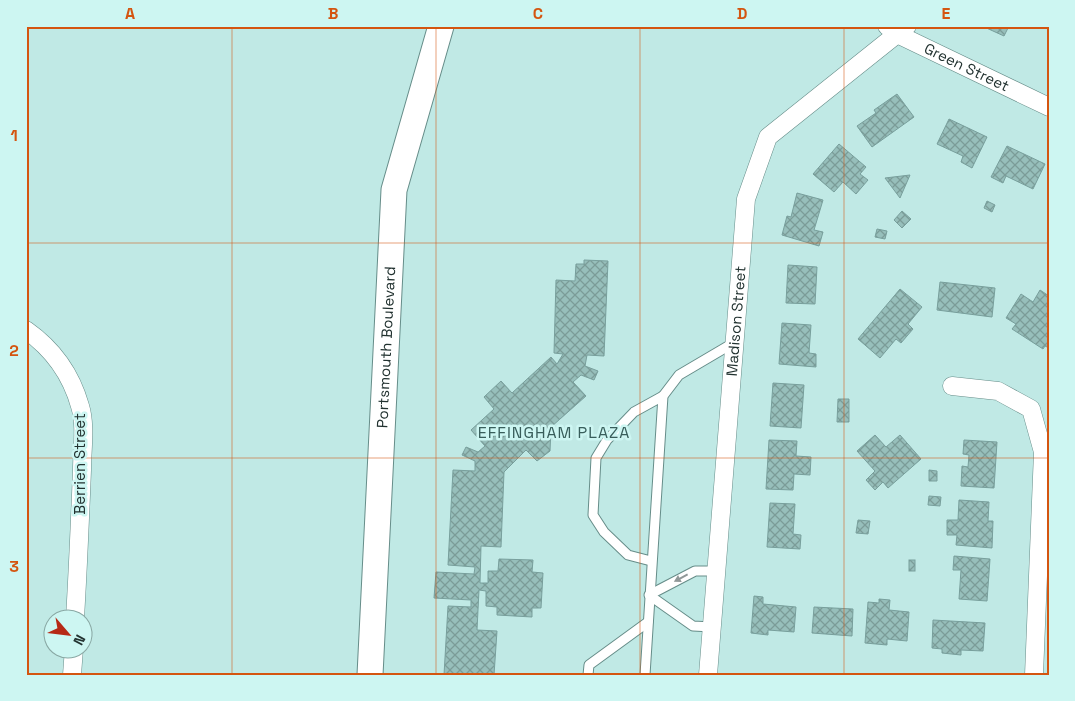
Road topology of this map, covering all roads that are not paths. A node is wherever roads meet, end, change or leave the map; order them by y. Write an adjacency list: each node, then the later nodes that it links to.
1 (441, 26): 16 (main road, Portsmouth Boulevard)
2 (897, 29): 3 (street, Green Street); 5 (street, Madison Street)
3 (1049, 107)
4 (26, 330): 11 (street, Berrien Street)
5 (735, 342): 7 (lane); 9 (street, Madison Street)
6 (952, 386): 20 (street)
7 (663, 396): 8 (lane); 8 (lane)
8 (651, 561): 10 (lane)
9 (716, 571): 10 (lane, one-way to 10); 13 (street, Madison Street)
10 (649, 595): 12 (lane); 13 (lane)
11 (75, 608)
12 (648, 622): 17 (lane); 18 (lane)
13 (712, 627): 19 (street, Madison Street)
14 (73, 658): 15 (street)
15 (72, 675)
16 (370, 675)
17 (588, 675)
18 (645, 675)
19 (708, 675)
20 (1034, 675)

